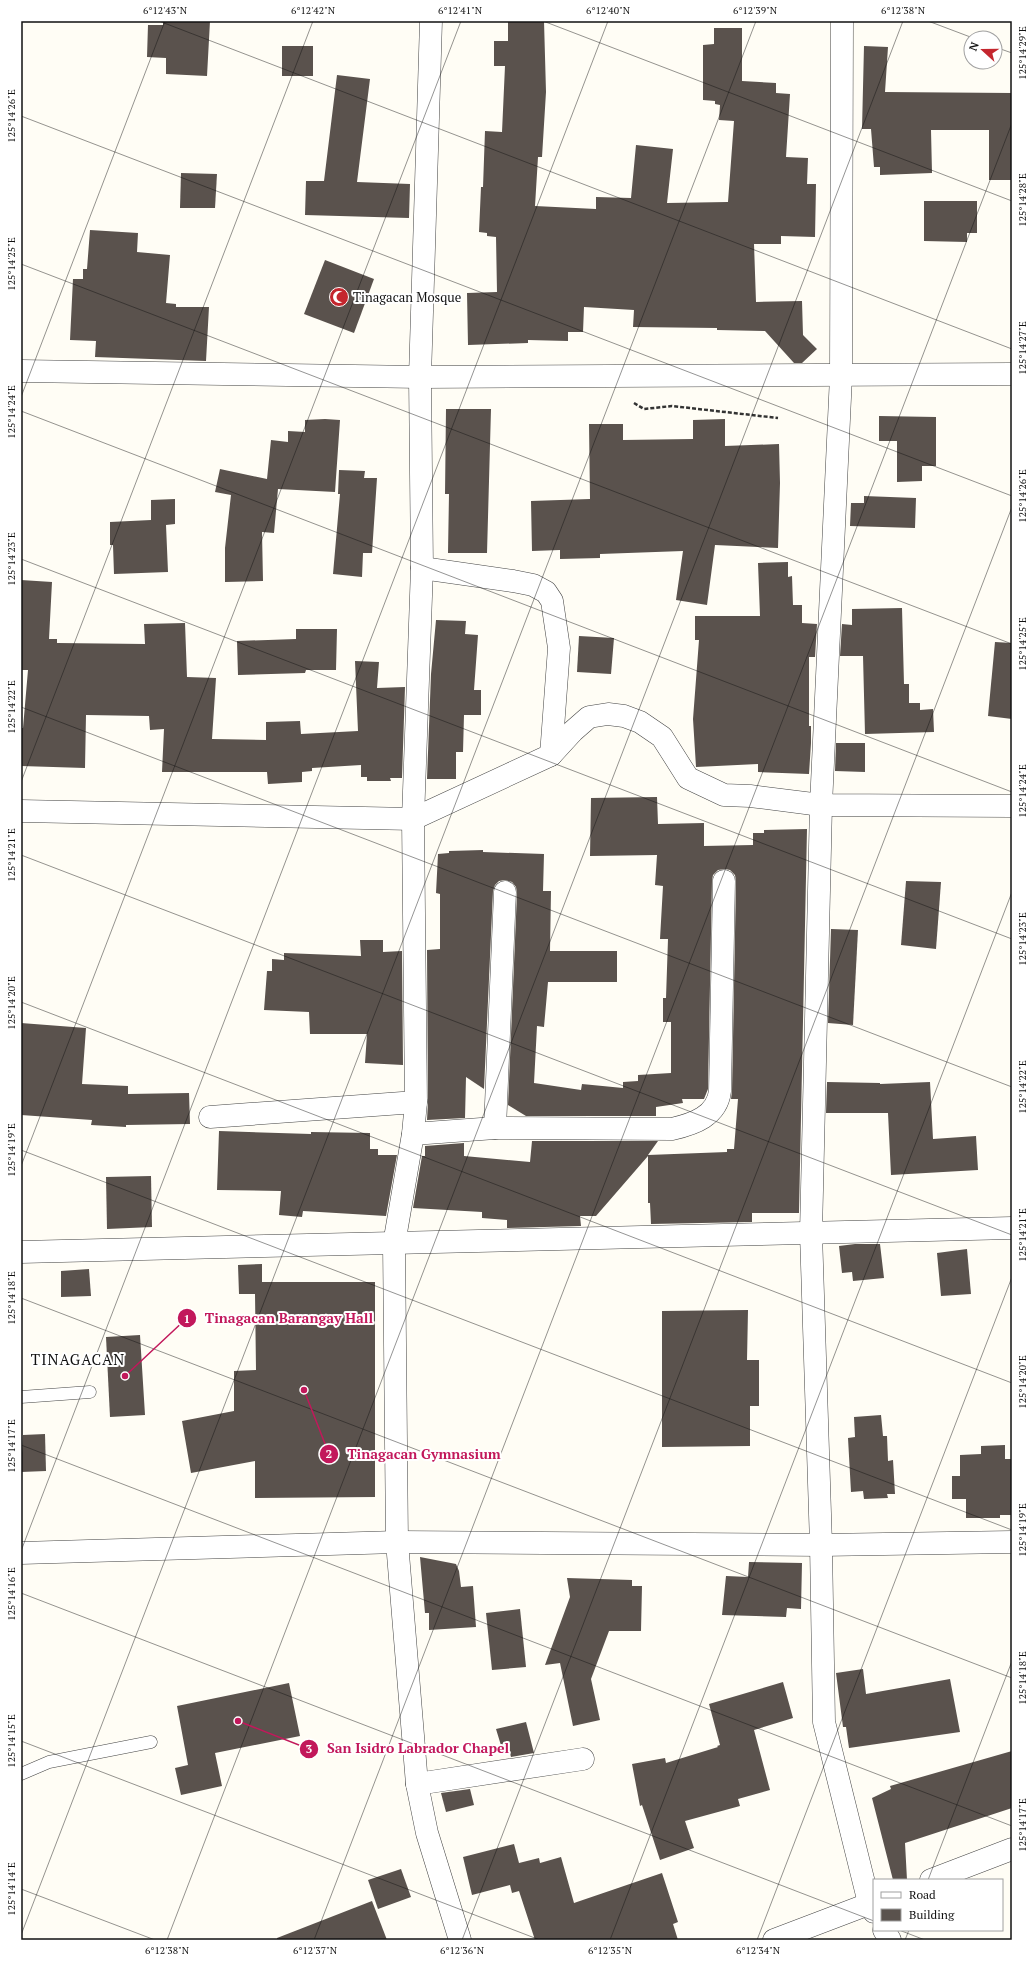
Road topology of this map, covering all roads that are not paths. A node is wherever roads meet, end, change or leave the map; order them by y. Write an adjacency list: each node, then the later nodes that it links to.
1 (431, 21): 6 (street)
2 (842, 21): 5 (street)
3 (21, 371): 6 (street)
4 (1012, 374): 5 (street)
5 (842, 376): 6 (street); 9 (street)
6 (420, 378): 7 (street)
7 (422, 568): 8 (street); 12 (street)
8 (551, 755): 9 (street); 12 (street)
9 (821, 805): 10 (street); 20 (street)
10 (1012, 806)
11 (21, 811): 12 (street)
12 (412, 819): 15 (street)
13 (724, 881): 17 (street)
14 (505, 892): 17 (street)
15 (416, 1102): 16 (street); 18 (street)
16 (210, 1117)
17 (495, 1128): 18 (street)
18 (413, 1134): 21 (street)
19 (1012, 1228): 20 (street)
20 (811, 1233): 21 (street); 27 (street)
21 (394, 1244): 22 (street); 25 (street)
22 (21, 1252)
23 (90, 1392): 24 (lane)
24 (21, 1397)
25 (397, 1542): 27 (street); 28 (street); 32 (street)
26 (1012, 1542): 27 (street)
27 (821, 1545): 35 (street)
28 (21, 1553)
29 (151, 1742): 31 (lane)
30 (583, 1759): 32 (street)
31 (21, 1774)
32 (418, 1784): 37 (street)
33 (1012, 1849): 34 (street)
34 (934, 1879)
35 (872, 1905): 38 (street)
36 (885, 1931): 39 (street)
37 (460, 1940)
38 (774, 1940)
39 (890, 1940)

